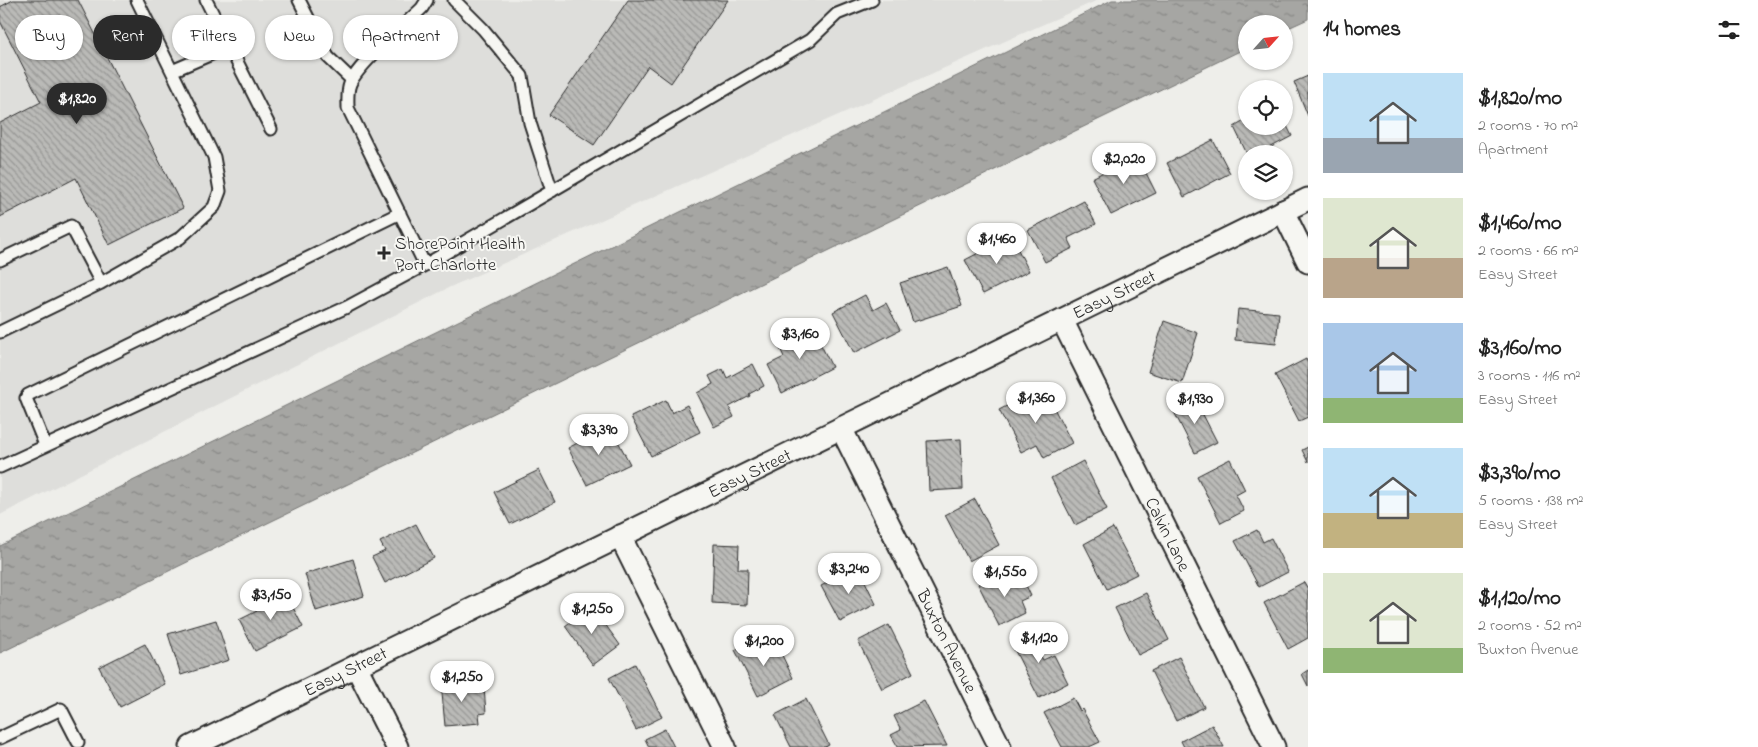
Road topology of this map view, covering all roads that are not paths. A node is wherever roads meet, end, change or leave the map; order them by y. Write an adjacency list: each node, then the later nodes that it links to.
1 (137, 0): 10 (lane)
2 (206, 0): 7 (lane)
3 (299, 0): 11 (lane)
4 (427, 0): 11 (lane)
5 (454, 0): 13 (lane)
6 (872, 0): 13 (lane)
7 (214, 15)
8 (198, 60): 10 (lane)
9 (236, 60): 12 (lane)
10 (172, 71): 20 (lane)
11 (352, 80): 16 (lane)
12 (271, 129)
13 (552, 191): 19 (lane)
14 (1308, 198): 15 (street, Easy Street)
15 (1282, 211): 18 (street); 21 (street, Easy Street)
16 (400, 213): 19 (lane); 24 (lane)
17 (0, 260): 20 (lane)
18 (1308, 262)
19 (425, 265): 24 (lane)
20 (101, 283): 22 (lane)
21 (1062, 320): 23 (street, Easy Street); 34 (street, Calvin Lane)
22 (0, 332)
23 (841, 428): 26 (street, Easy Street); 33 (street, Buxton Avenue)
24 (45, 445): 25 (lane)
25 (2, 462)
26 (620, 536): 27 (street, Easy Street); 32 (street)
27 (356, 666): 30 (street, Easy Street); 31 (street)
28 (0, 738): 29 (lane)
29 (75, 745)
30 (191, 747)
31 (397, 747)
32 (725, 747)
33 (1000, 747)
34 (1274, 747)

